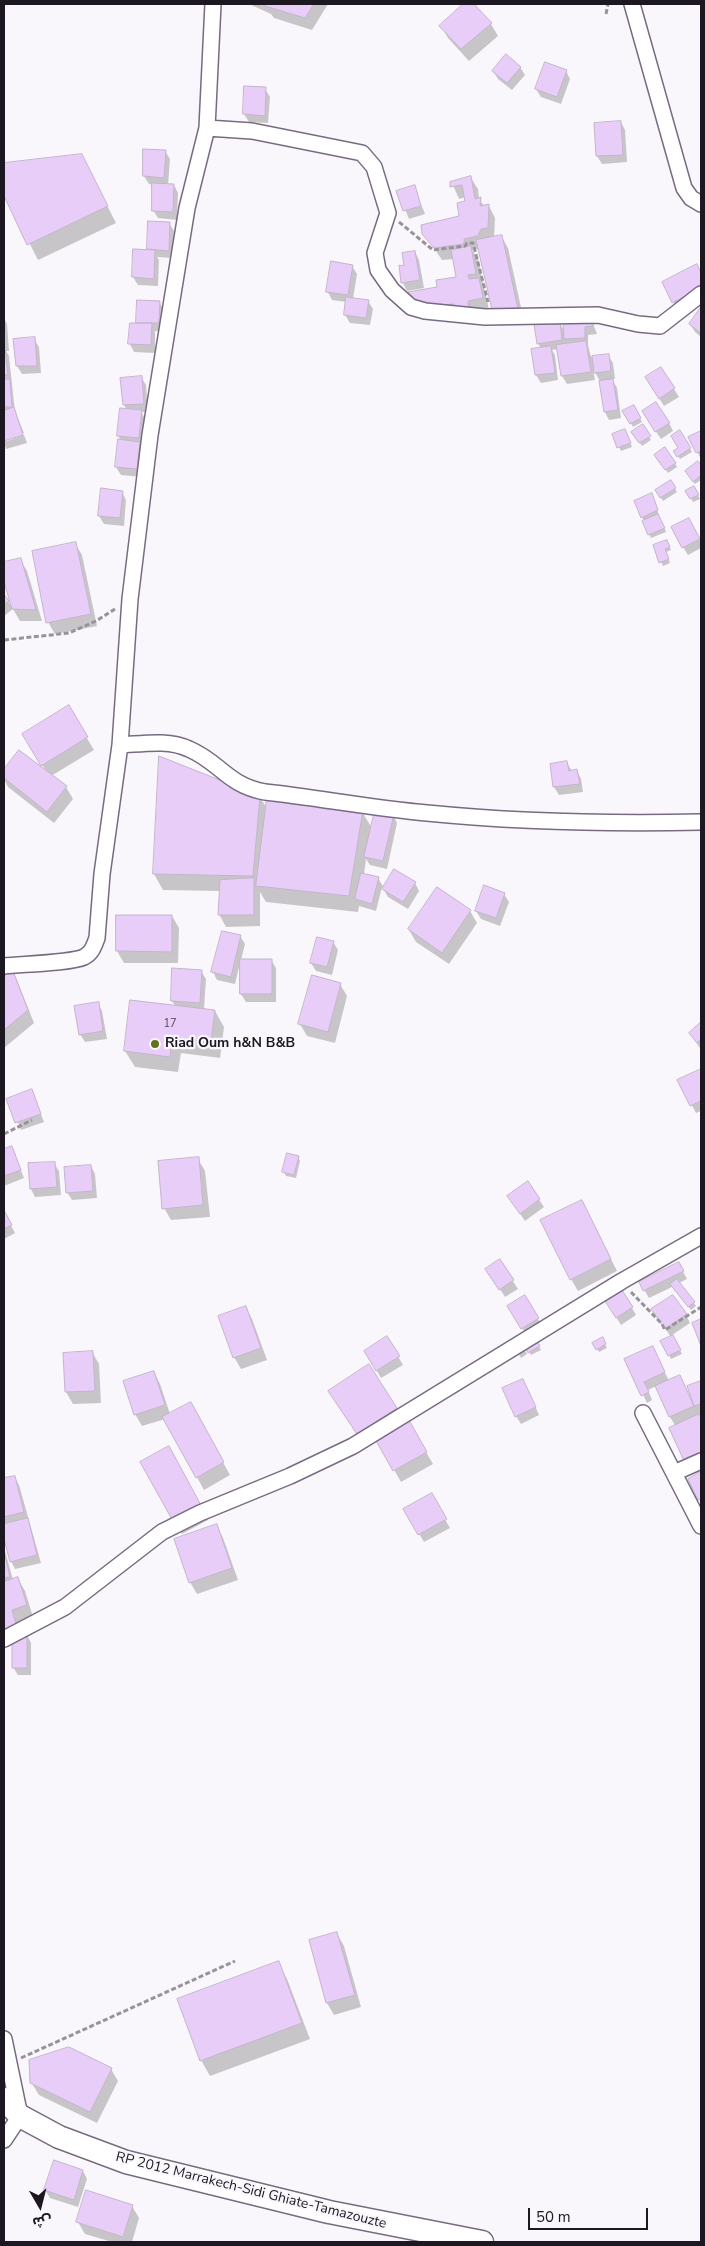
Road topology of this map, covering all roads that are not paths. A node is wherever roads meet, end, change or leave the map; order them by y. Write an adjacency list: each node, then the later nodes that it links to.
1 (213, 4): 3 (street)
2 (632, 4): 4 (street)
3 (207, 128): 5 (street); 6 (street)
4 (701, 204)
5 (701, 294)
6 (120, 745): 7 (street); 8 (street)
7 (701, 822)
8 (4, 966)
9 (701, 1236): 14 (street)
10 (643, 1413): 12 (street)
11 (701, 1461): 12 (street)
12 (674, 1473): 13 (street)
13 (701, 1526)
14 (4, 1639)
15 (4, 2039): 17 (street)
16 (4, 2099): 17 (street, RP 2012 Marrakech-Sidi Ghiate-Tamazouzte)
17 (20, 2116): 18 (street); 19 (street, RP 2012 Marrakech-Sidi Ghiate-Tamazouzte)
18 (4, 2140)
19 (482, 2242)

